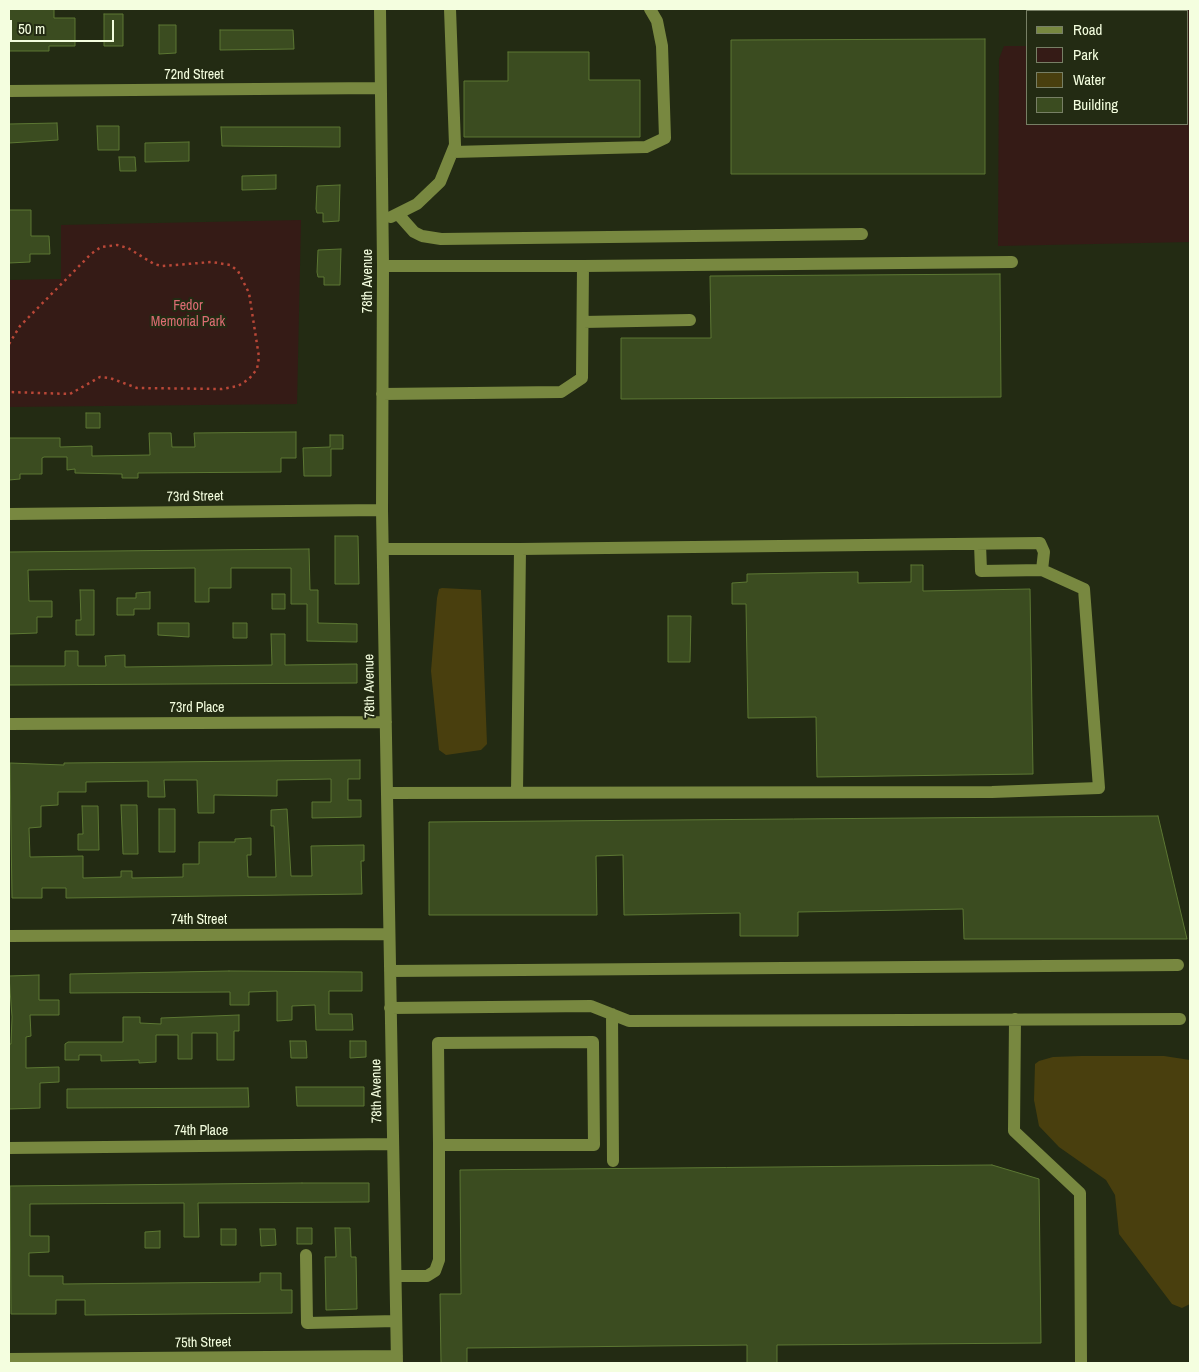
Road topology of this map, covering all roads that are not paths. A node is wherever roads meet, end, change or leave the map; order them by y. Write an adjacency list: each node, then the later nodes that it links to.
1 (380, 9): 4 (street, 78th Avenue)
2 (450, 9): 6 (street)
3 (650, 9): 6 (street)
4 (380, 88): 5 (street, 72nd Street); 8 (street, 78th Avenue)
5 (9, 91)
6 (454, 152): 7 (street)
7 (398, 214): 8 (street); 9 (street)
8 (383, 221): 11 (street, 78th Avenue)
9 (862, 234)
10 (1012, 262): 12 (street)
11 (383, 266): 12 (street); 15 (street, 78th Avenue)
12 (583, 266): 14 (street)
13 (690, 320): 14 (street)
14 (583, 322): 15 (street)
15 (382, 394): 16 (street, 78th Avenue)
16 (382, 510): 17 (street, 73rd Street); 19 (street, 78th Avenue)
17 (9, 514)
18 (980, 544): 20 (street); 21 (street); 21 (street)
19 (383, 549): 20 (street); 22 (street, 78th Avenue)
20 (520, 549): 24 (street)
21 (1042, 570): 24 (street)
22 (386, 722): 23 (street, 73rd Place); 25 (street, 78th Avenue)
23 (9, 724)
24 (517, 792): 25 (street)
25 (387, 793): 26 (street, 78th Avenue)
26 (389, 934): 27 (street, 74th Street); 29 (street, 78th Avenue)
27 (9, 936)
28 (1178, 965): 29 (street)
29 (390, 971): 30 (street, 78th Avenue)
30 (390, 1008): 31 (street); 34 (street, 78th Avenue)
31 (612, 1014): 32 (street); 37 (street)
32 (1015, 1019): 33 (street); 44 (street)
33 (1180, 1019)
34 (393, 1144): 36 (street, 74th Place); 39 (street, 78th Avenue)
35 (438, 1145): 35 (street); 39 (street)
36 (9, 1148)
37 (612, 1161)
38 (306, 1255): 40 (street)
39 (396, 1276): 40 (street, 78th Avenue)
40 (396, 1321): 42 (street, 78th Avenue)
41 (9, 1359): 43 (street, 75th Street)
42 (397, 1360): 43 (street, 75th Street)
43 (190, 1361)
44 (1081, 1363)

